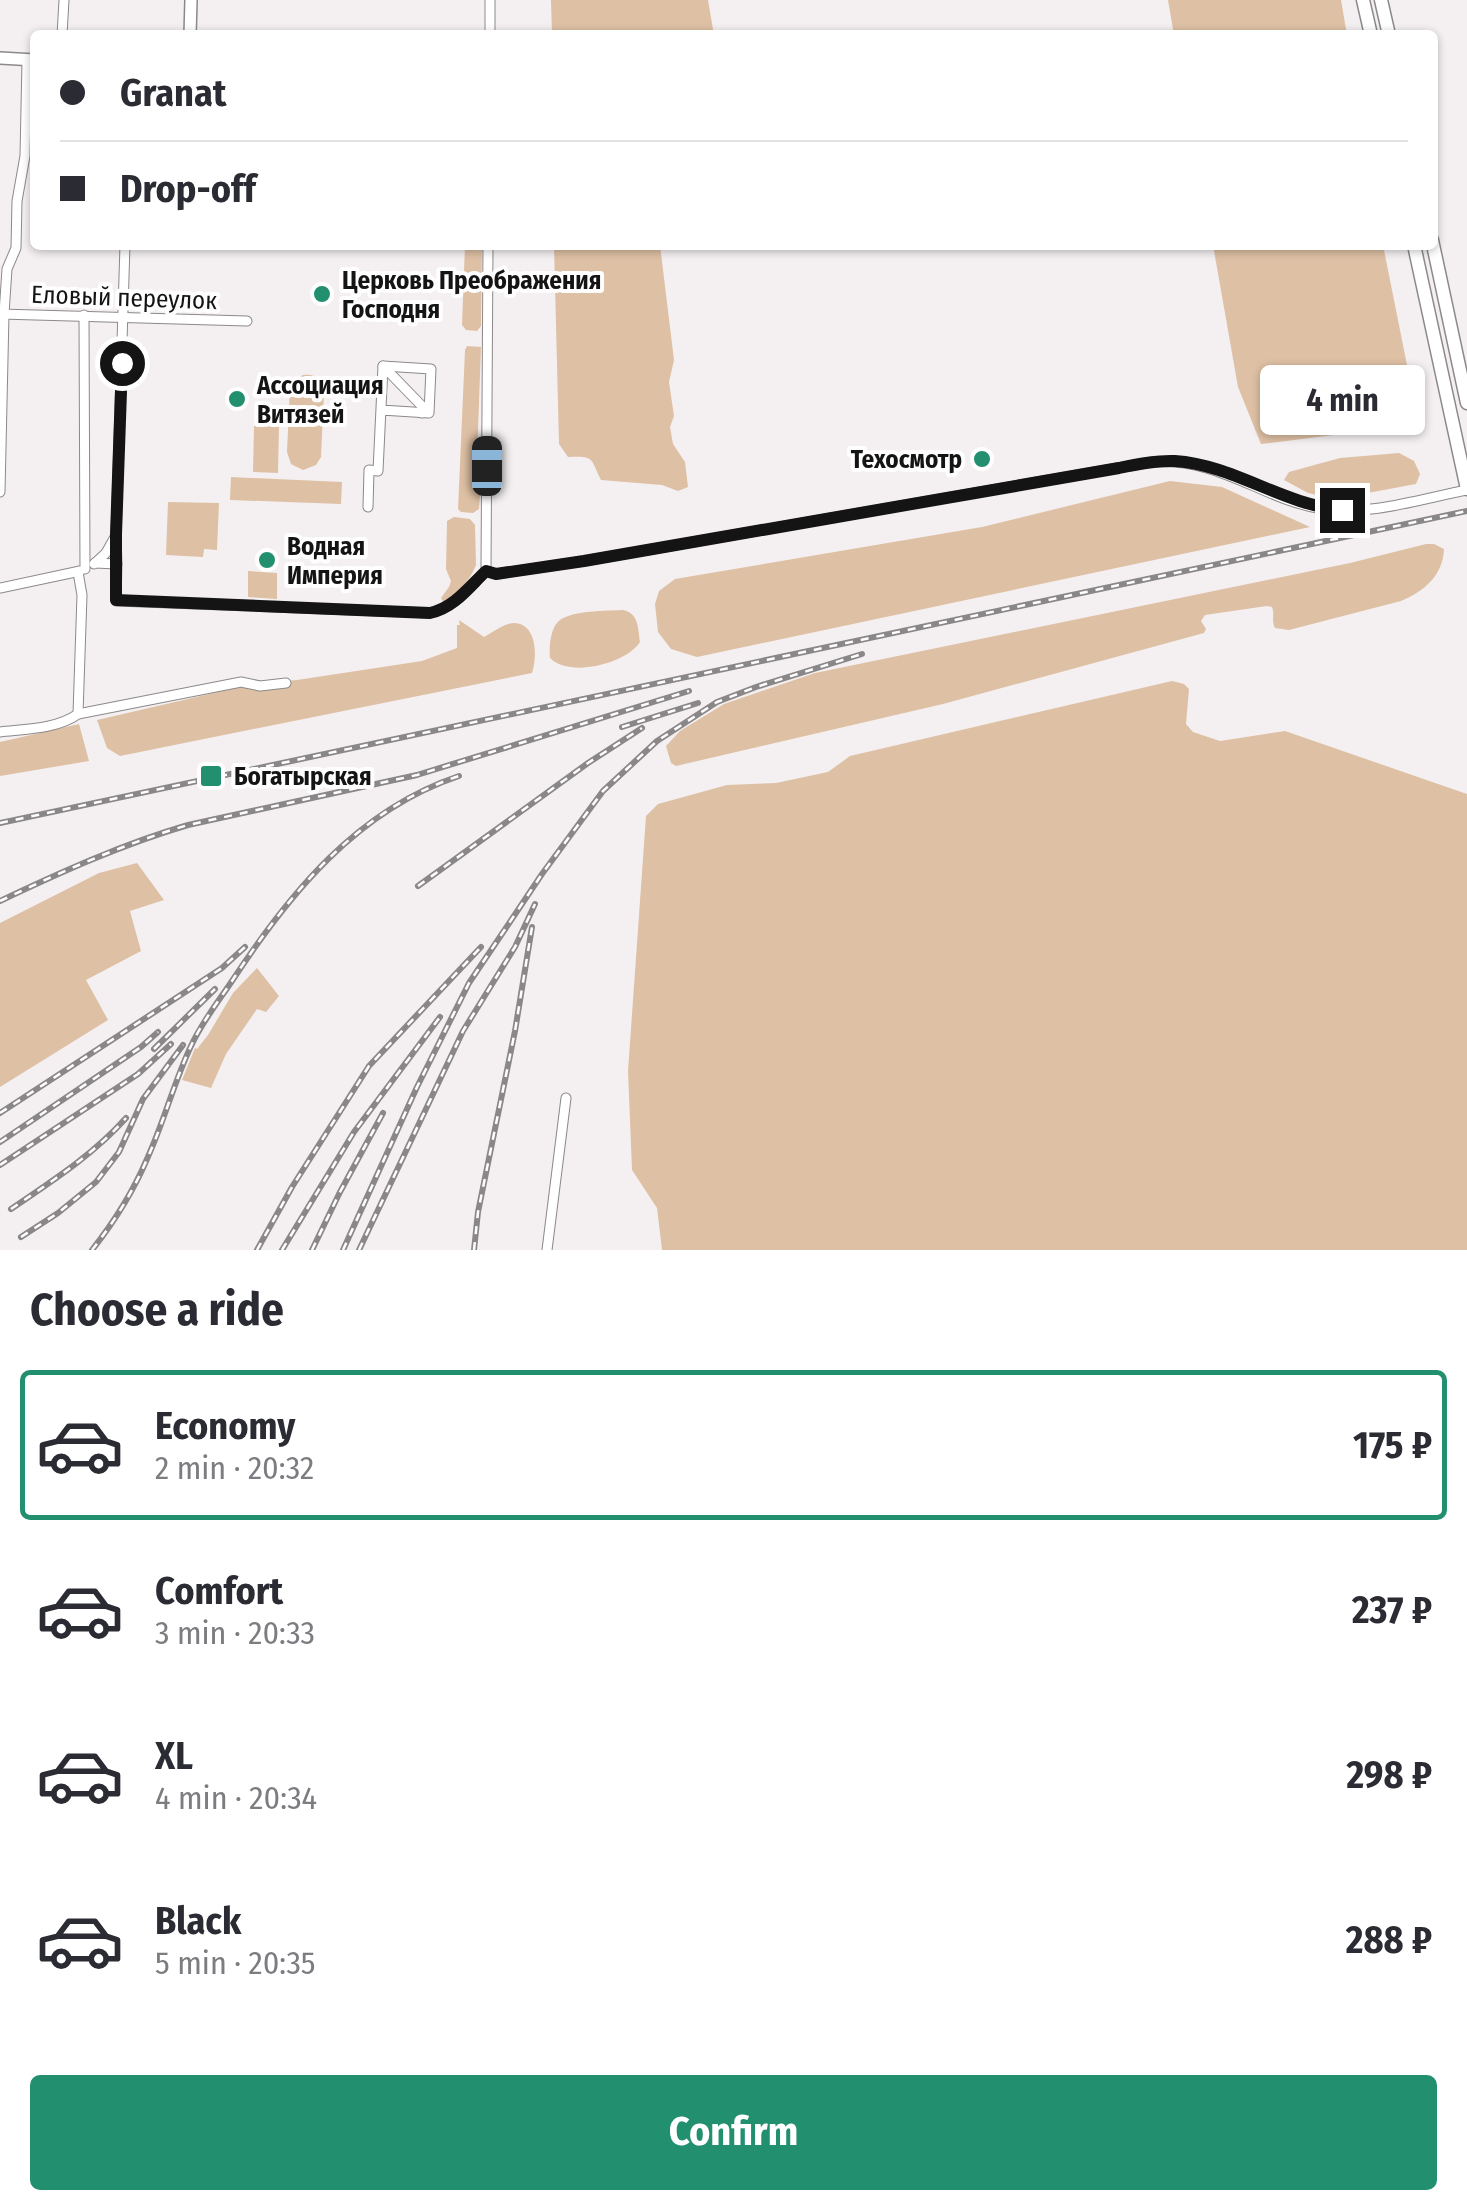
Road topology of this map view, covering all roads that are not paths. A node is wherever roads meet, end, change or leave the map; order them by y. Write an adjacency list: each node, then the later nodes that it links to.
1 (64, 0): 6 (street)
2 (192, 0): 7 (main road)
3 (490, 0): 8 (street)
4 (1363, 0): 9 (highway)
5 (1381, 0): 10 (highway)
6 (62, 30)
7 (190, 30)
8 (490, 30)
9 (1369, 30)
10 (1388, 30)
11 (0, 58): 12 (main road)
12 (30, 60)
13 (30, 79): 18 (street)
14 (124, 250): 20 (street)
15 (488, 250): 33 (street)
16 (1415, 250): 26 (highway)
17 (1434, 250): 23 (highway)
18 (2, 314): 19 (street, Еловый переулок); 27 (street)
19 (84, 315): 20 (street, Еловый переулок); 32 (street)
20 (123, 316): 21 (street, Еловый переулок); 29 (street)
21 (247, 321)
22 (383, 366): 24 (street); 25 (street); 25 (street)
23 (1467, 403)
24 (380, 410): 25 (street); 28 (street)
25 (422, 413)
26 (1467, 490): 33 (street)
27 (0, 492)
28 (368, 507)
29 (116, 534): 30 (street); 31 (street)
30 (95, 563): 31 (street); 32 (street)
31 (117, 564): 33 (street)
32 (82, 570): 34 (street); 36 (street)
33 (486, 571)
34 (0, 586)
35 (286, 684): 36 (street)
36 (78, 714): 37 (street)
37 (0, 732)
38 (566, 1098): 39 (street)
39 (546, 1250)

